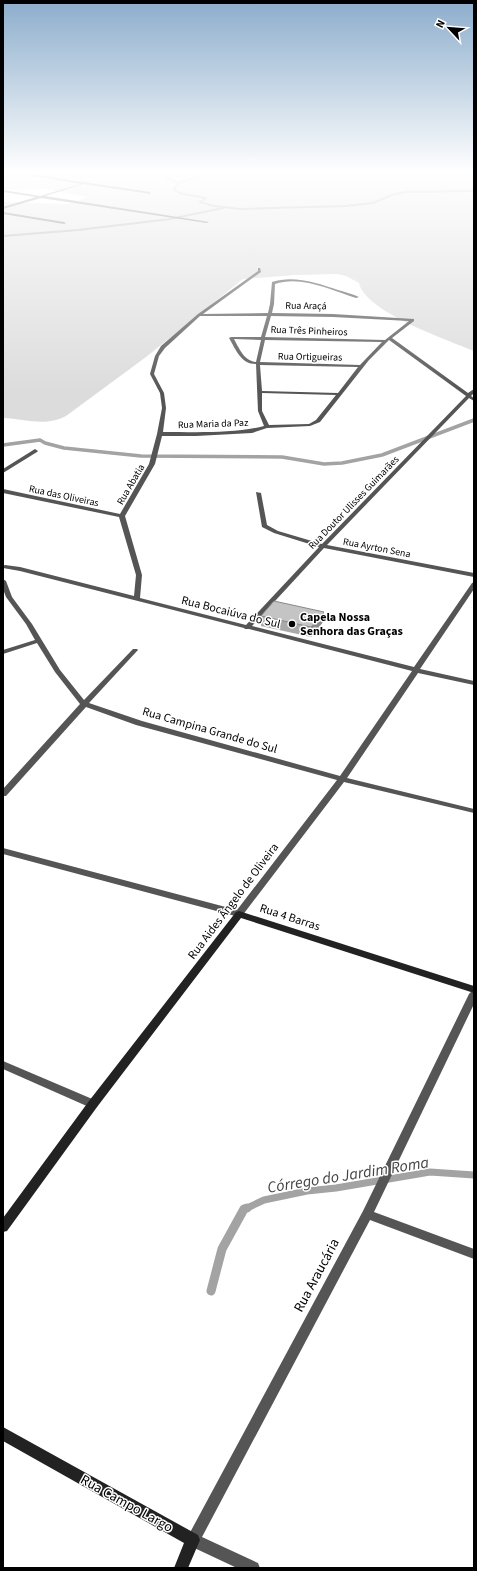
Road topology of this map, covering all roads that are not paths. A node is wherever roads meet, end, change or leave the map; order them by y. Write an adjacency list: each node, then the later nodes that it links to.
1 (259, 269): 4 (street)
2 (357, 297): 3 (street)
3 (270, 313): 4 (street, Rua Araçá); 5 (street, Rua Araçá); 6 (street)
4 (199, 315): 16 (street, Rua Abatia)
5 (413, 320): 7 (street, Rua Maria da Paz)
6 (263, 337): 7 (street, Rua Três Pinheiros); 8 (street); 8 (street, Rua Três Pinheiros)
7 (387, 340): 9 (street, Rua Maria da Paz); 13 (street)
8 (259, 364): 9 (street, Rua Ortigueiras); 11 (street)
9 (361, 366): 12 (street, Rua Maria da Paz)
10 (474, 390): 13 (street, Rua Doutor Ulisses Guimarães)
11 (260, 392): 12 (street); 15 (street)
12 (340, 394): 15 (street, Rua Maria da Paz)
13 (468, 396): 14 (street); 22 (street, Rua Doutor Ulisses Guimarães)
14 (474, 400)
15 (267, 427): 16 (street, Rua Maria da Paz)
16 (160, 434): 21 (street, Rua Abatia)
17 (35, 451): 18 (street)
18 (3, 471)
19 (3, 492): 21 (street, Rua das Oliveiras)
20 (258, 493): 22 (street, Rua Ayrton Sena)
21 (122, 516): 28 (street, Rua Abatia)
22 (324, 546): 25 (street, Rua Ayrton Sena); 29 (street, Rua Doutor Ulisses Guimarães)
23 (3, 559): 24 (street)
24 (4, 569): 28 (street, Rua Bocaiúva do Sul)
25 (474, 575)
26 (474, 584): 33 (street, Rua Aides Ângelo de Oliveira)
27 (4, 585): 30 (street)
28 (136, 599): 29 (street, Rua Bocaiúva do Sul)
29 (247, 628): 33 (street, Rua Bocaiúva do Sul)
30 (38, 641): 32 (street); 35 (street)
31 (135, 650): 35 (street)
32 (3, 652)
33 (416, 670): 34 (street, Rua Bocaiúva do Sul); 36 (street, Rua Aides Ângelo de Oliveira)
34 (474, 683)
35 (84, 704): 36 (street, Rua Campina Grande do Sul); 37 (street)
36 (341, 779): 38 (street, Rua Campina Grande do Sul); 40 (street, Rua Aides Ângelo de Oliveira)
37 (3, 794)
38 (474, 811)
39 (3, 851): 40 (street, Rua 4 Barras)
40 (239, 914): 41 (street, Rua 4 Barras); 44 (street, Rua Aides Ângelo de Oliveira)
41 (474, 990)
42 (474, 994): 45 (street, Rua Araucária)
43 (3, 1065): 44 (street)
44 (93, 1104): 46 (street, Rua Aides Ângelo de Oliveira)
45 (367, 1214): 47 (street); 49 (street, Rua Araucária)
46 (3, 1227)
47 (474, 1254)
48 (3, 1434): 49 (street, Rua Campo Largo)
49 (193, 1540): 50 (street, Rua Araucária); 51 (street, Rua Campo Largo)
50 (181, 1568)
51 (253, 1568)

